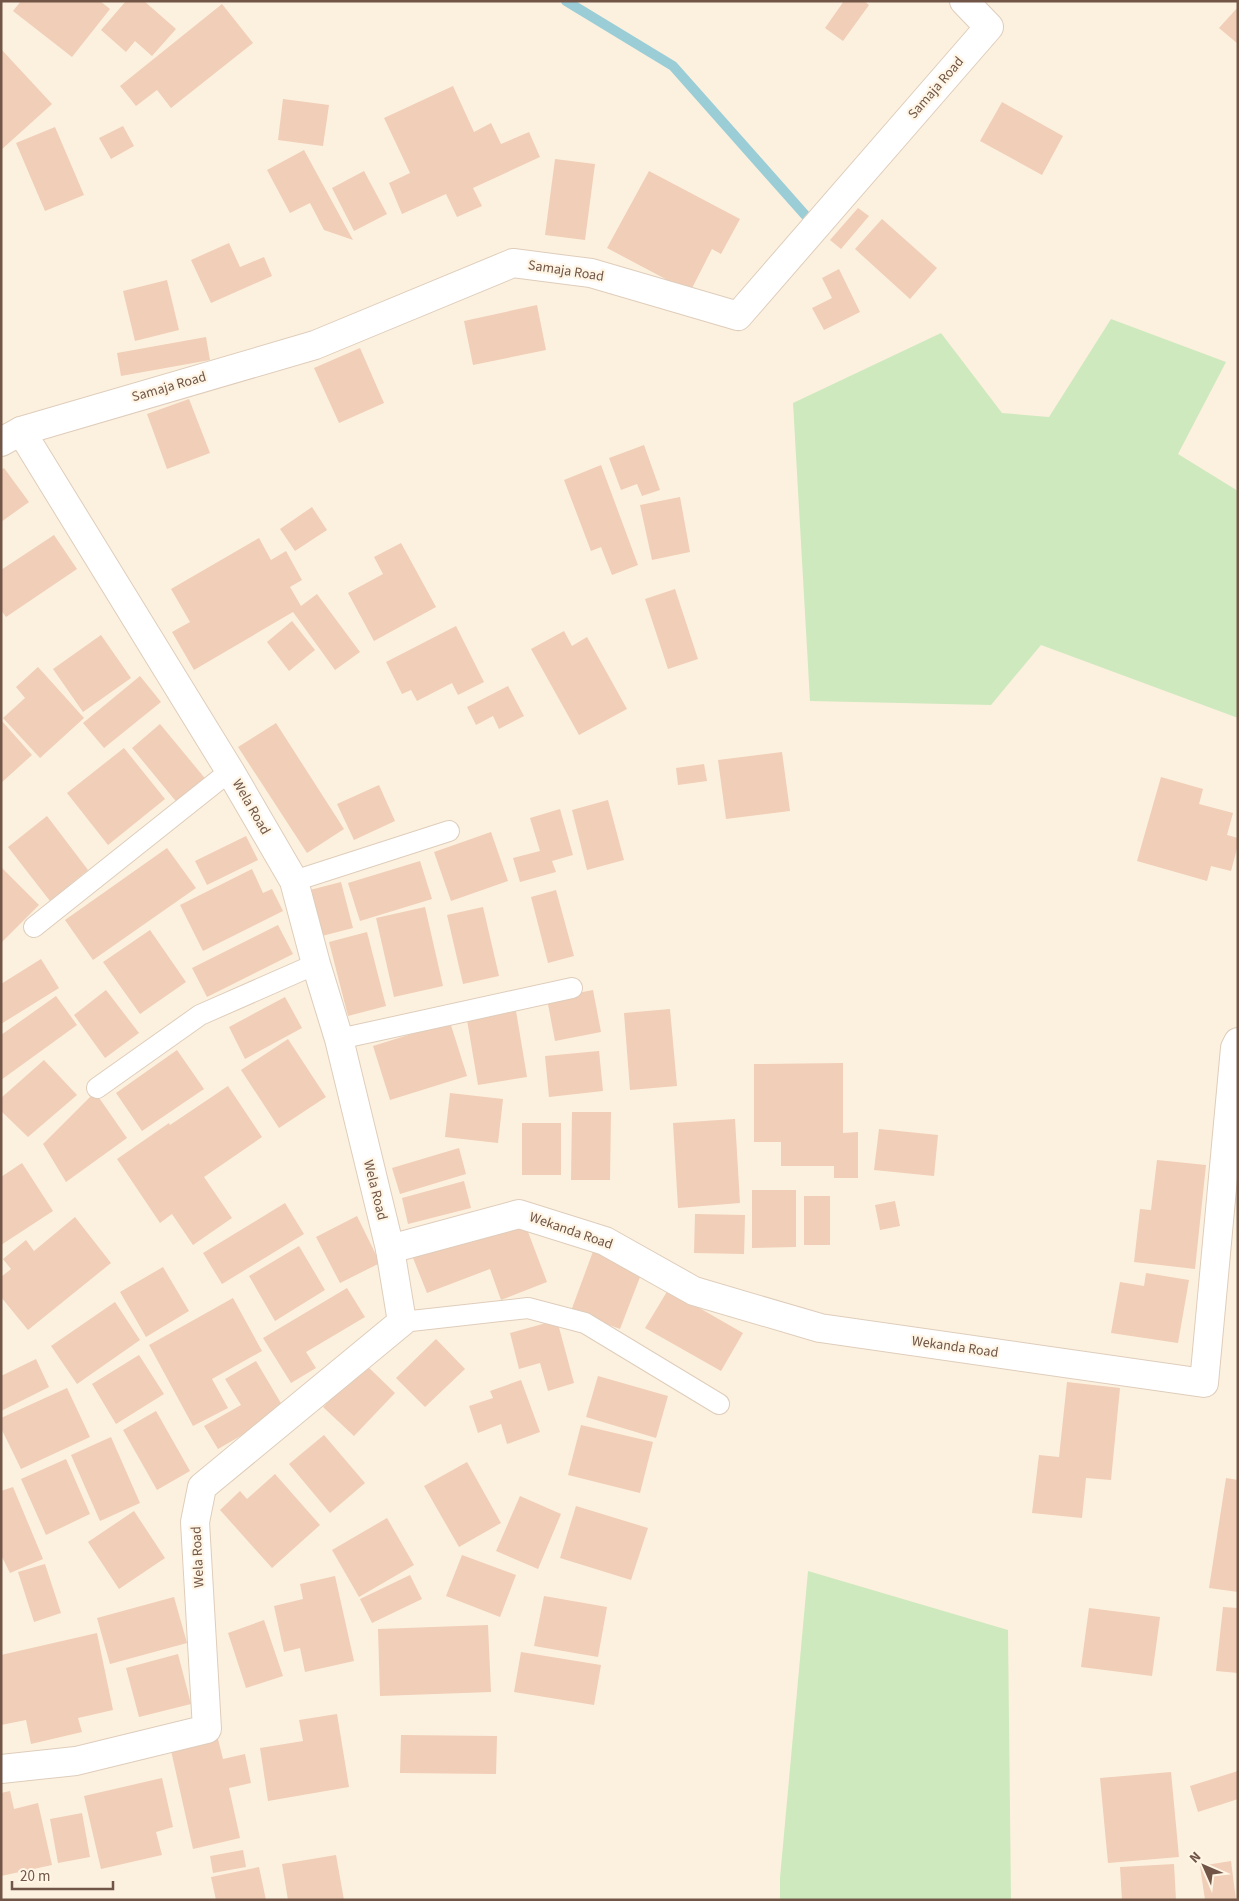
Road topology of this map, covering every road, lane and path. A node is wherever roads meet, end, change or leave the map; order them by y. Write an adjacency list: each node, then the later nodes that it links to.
1 (964, 1): 2 (street, Samaja Road)
2 (11, 436): 3 (street, Wela Road)
3 (230, 771): 5 (street, Wela Road); 6 (lane)
4 (449, 831): 5 (lane)
5 (294, 881): 7 (street, Wela Road)
6 (34, 927)
7 (316, 964): 9 (street, Wela Road); 11 (lane)
8 (572, 988): 9 (lane)
9 (339, 1039): 12 (street, Wela Road)
10 (1238, 1042): 12 (street, Wekanda Road)
11 (97, 1088)
12 (390, 1249): 13 (street, Wela Road)
13 (402, 1322): 14 (lane); 15 (street, Wela Road)
14 (719, 1404)
15 (1, 1769)

